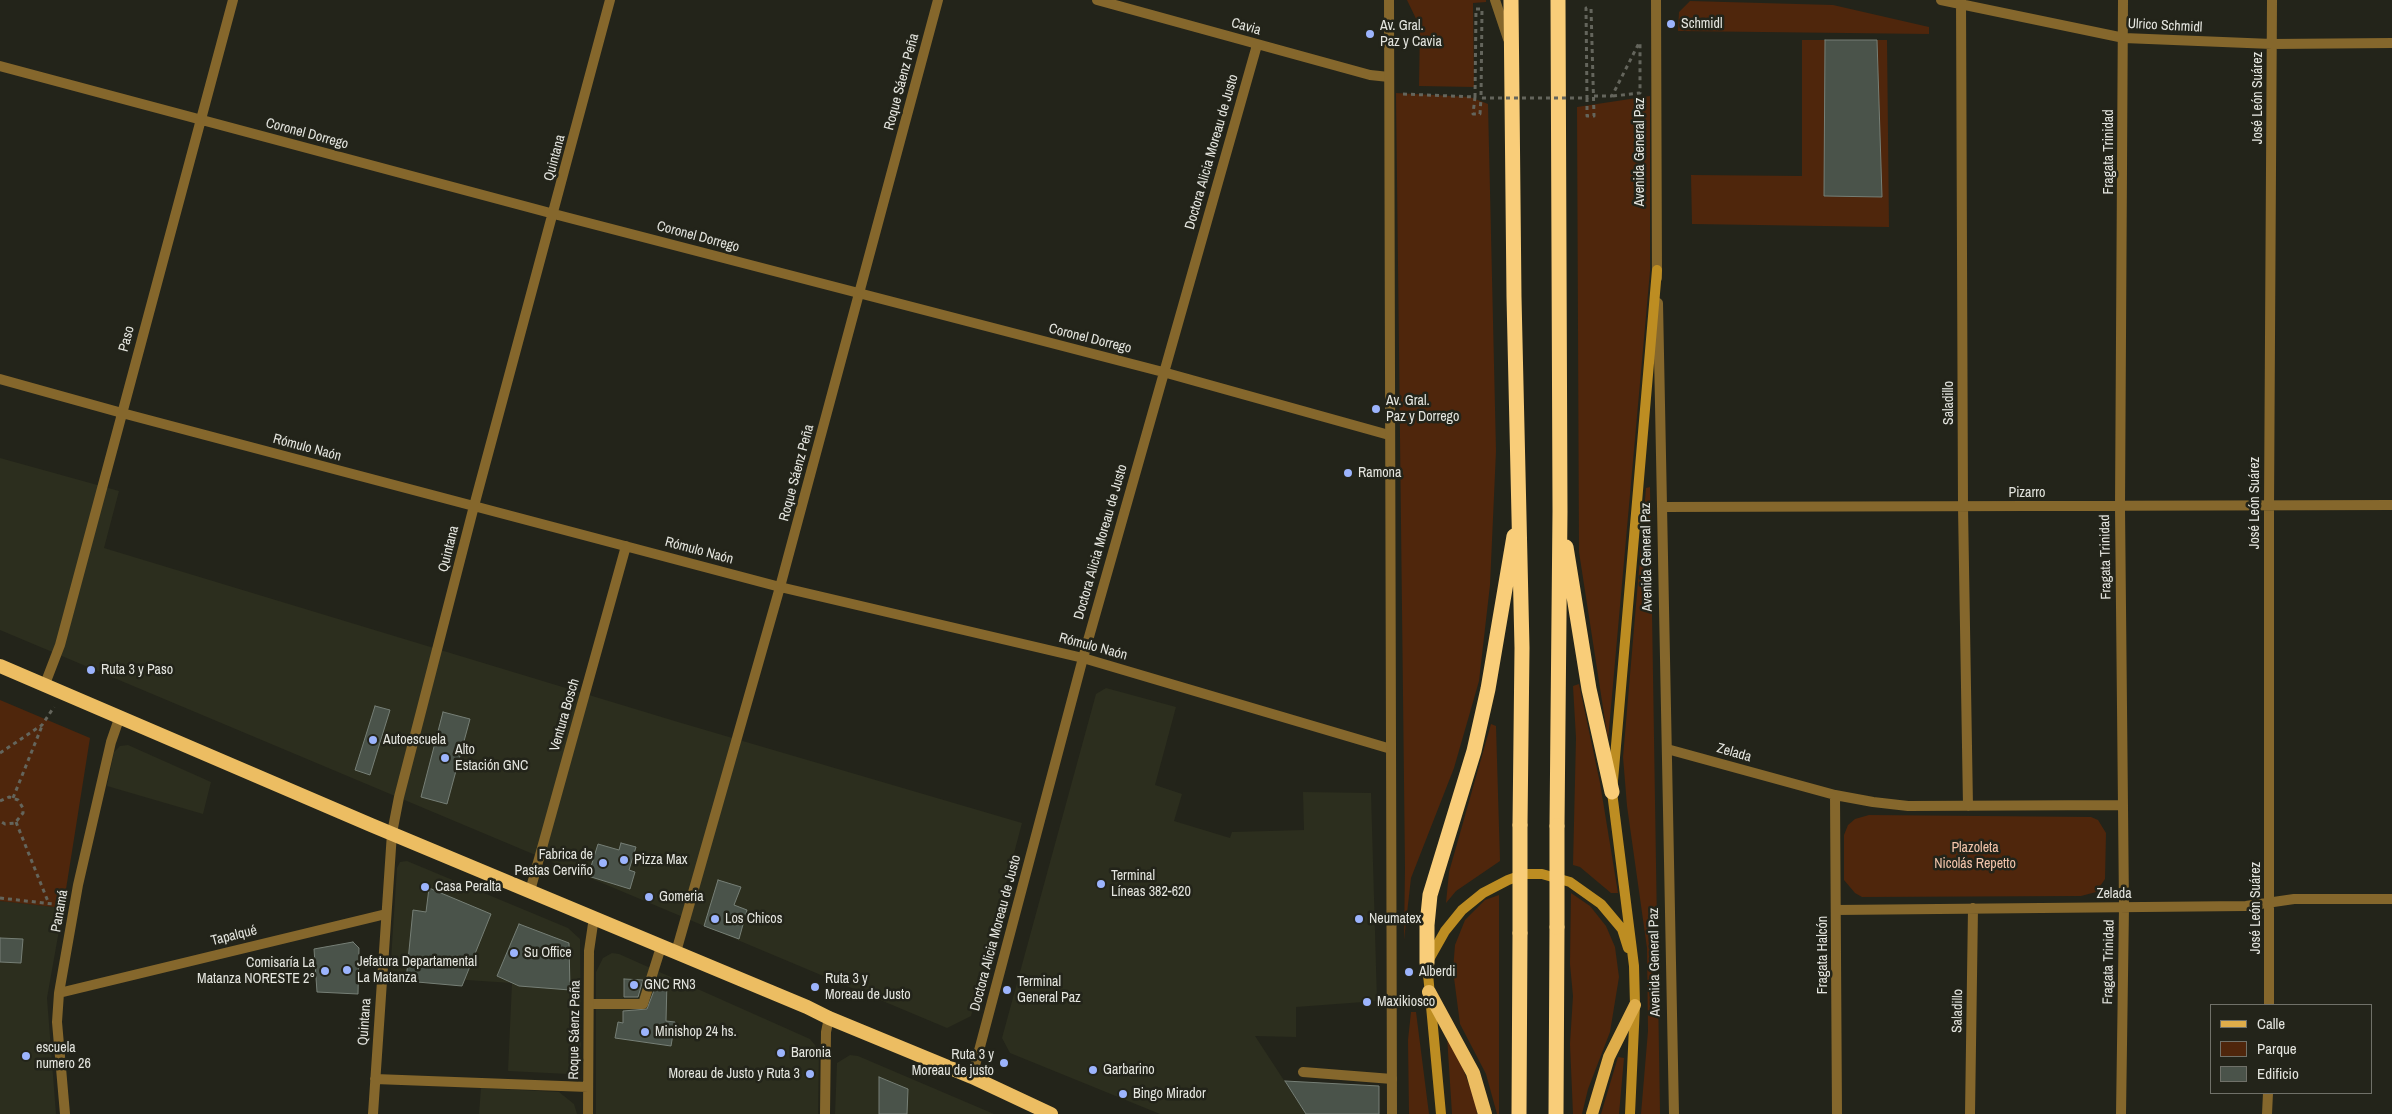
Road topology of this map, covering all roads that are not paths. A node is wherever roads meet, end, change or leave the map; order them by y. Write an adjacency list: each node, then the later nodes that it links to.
1 (233, 0): 22 (street, Paso)
2 (610, 0): 23 (street, Quintana)
3 (938, 0): 25 (street, Roque Sáenz Peña)
4 (1097, 0): 14 (street, Cavia)
5 (1389, 0): 21 (street)
6 (1495, 0): 19 (street)
7 (1511, 0): 19 (highway)
8 (1558, 0): 37 (highway)
9 (1656, 0): 24 (street, Avenida General Paz)
10 (1941, 0): 13 (street, Ulrico Schmidl)
11 (2123, 0): 15 (street, Fragata Trinidad)
12 (2272, 0): 17 (street, José León Suárez)
13 (1961, 2): 15 (street, Ulrico Schmidl); 35 (street, Saladillo)
14 (1128, 4): 18 (street, Cavia)
15 (2124, 38): 17 (street, Ulrico Schmidl); 36 (street, Fragata Trinidad)
16 (2392, 43): 17 (street, Ulrico Schmidl)
17 (2272, 44): 33 (street, José León Suárez)
18 (1257, 45): 21 (street, Cavia); 26 (street, Doctora Alicia Moreau de Justo)
19 (1512, 52): 30 (highway)
20 (0, 66): 22 (street, Coronel Dorrego)
21 (1389, 77): 29 (street)
22 (200, 120): 23 (street, Coronel Dorrego); 28 (street, Paso)
23 (554, 214): 25 (street, Coronel Dorrego); 32 (street, Quintana)
24 (1657, 270): 34 (street, Avenida General Paz); 46 (main road)
25 (860, 294): 26 (street, Coronel Dorrego); 39 (street, Roque Sáenz Peña)
26 (1163, 372): 29 (street, Coronel Dorrego); 40 (street, Doctora Alicia Moreau de Justo)
27 (0, 379): 28 (street, Rómulo Naón)
28 (122, 413): 32 (street, Rómulo Naón); 42 (street, Paso)
29 (1389, 435): 44 (street)
30 (1520, 497): 61 (highway); 83 (highway, bridge)
31 (2392, 505): 33 (street, Pizarro)
32 (474, 506): 38 (street, Rómulo Naón); 50 (street, Quintana)
33 (2268, 506): 36 (street, Pizarro); 53 (street, José León Suárez)
34 (1663, 507): 35 (street, Pizarro); 45 (street, Avenida General Paz)
35 (1964, 507): 36 (street, Pizarro); 49 (street, Saladillo)
36 (2120, 507): 48 (street, Fragata Trinidad)
37 (1560, 511): 46 (highway); 84 (highway, bridge)
38 (626, 546): 39 (street, Rómulo Naón); 51 (street, Ventura Bosch)
39 (780, 587): 40 (street, Rómulo Naón); 60 (street, Roque Sáenz Peña)
40 (1083, 658): 44 (street, Rómulo Naón); 70 (street, Doctora Alicia Moreau de Justo)
41 (0, 666): 42 (highway)
42 (45, 684): 43 (highway)
43 (120, 716): 50 (highway); 64 (street, Panamá)
44 (1391, 749): 72 (street)
45 (1666, 749): 47 (street, Zelada); 87 (street, Avenida General Paz)
46 (1612, 792): 62 (main road)
47 (1835, 795): 49 (street, Zelada); 56 (street, Fragata Halcón)
48 (2122, 805): 49 (street, Zelada); 54 (street, Fragata Trinidad)
49 (1968, 806)
50 (392, 833): 51 (highway); 57 (street, Quintana)
51 (530, 891): 58 (highway)
52 (2392, 900): 53 (street, Zelada)
53 (2270, 902): 54 (street, Zelada); 67 (street, José León Suárez)
54 (2124, 907): 55 (street, Zelada); 90 (street, Fragata Trinidad)
55 (1973, 908): 56 (street, Zelada); 89 (street, Saladillo)
56 (1836, 910): 88 (street, Fragata Halcón)
57 (386, 914): 64 (street, Tapalqué); 71 (street, Quintana)
58 (594, 917): 59 (highway); 65 (street, Roque Sáenz Peña)
59 (661, 947): 60 (highway); 65 (street)
60 (676, 952): 68 (highway)
61 (1427, 963): 62 (main road); 63 (main road)
62 (1634, 966): 66 (main road)
63 (1429, 992): 81 (main road); 82 (highway)
64 (59, 993): 75 (street, Panamá)
65 (589, 1004): 73 (street, Roque Sáenz Peña)
66 (1635, 1004): 85 (main road); 86 (main road)
67 (2269, 1004)
68 (829, 1018): 70 (highway); 78 (street)
69 (1303, 1072): 72 (street)
70 (972, 1077): 79 (highway)
71 (375, 1079): 73 (street); 76 (street, Quintana)
72 (1392, 1079): 80 (street)
73 (588, 1087): 77 (street, Roque Sáenz Peña)
74 (2268, 1094): 91 (street)
75 (65, 1114)
76 (373, 1114)
77 (588, 1114)
78 (825, 1114)
79 (1051, 1114)
80 (1392, 1114)
81 (1441, 1114)
82 (1485, 1114)
83 (1519, 1114)
84 (1556, 1114)
85 (1592, 1114)
86 (1630, 1114)
87 (1674, 1114)
88 (1837, 1114)
89 (1970, 1114)
90 (2121, 1114)
91 (2267, 1114)

